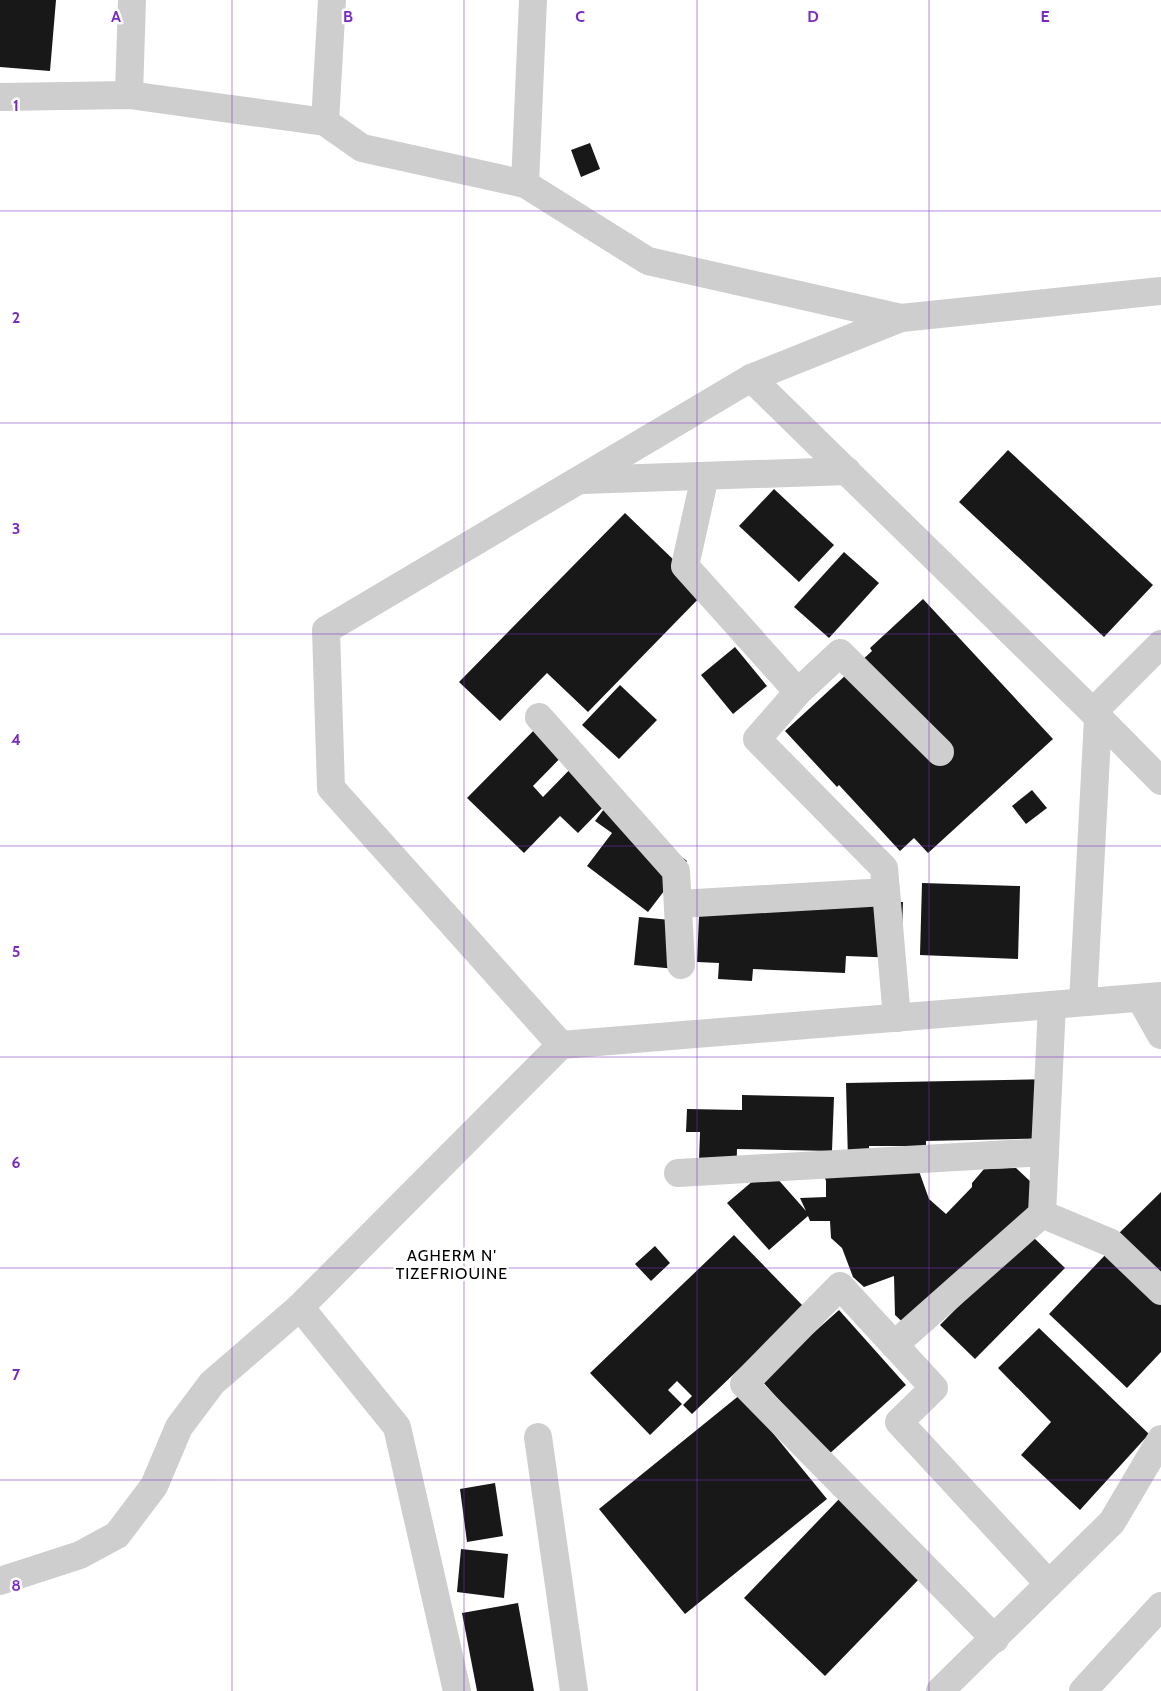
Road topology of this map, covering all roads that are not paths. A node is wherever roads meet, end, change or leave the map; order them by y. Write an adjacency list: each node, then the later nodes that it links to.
1 (132, 0): 4 (street)
2 (332, 0): 6 (street)
3 (532, 0): 7 (street)
4 (128, 95): 5 (street); 6 (street)
5 (0, 97)
6 (325, 122): 7 (street)
7 (525, 184): 9 (street)
8 (1161, 291): 9 (street)
9 (901, 318): 10 (street)
10 (750, 378): 11 (street); 13 (street)
11 (846, 471): 12 (street); 16 (street)
12 (705, 476): 13 (street); 15 (street)
13 (579, 480): 28 (street)
14 (1161, 644): 16 (street)
15 (798, 692): 18 (street); 20 (street)
16 (1095, 715): 19 (street); 24 (street)
17 (539, 717): 21 (street)
18 (940, 752)
19 (1161, 781)
20 (886, 892): 21 (street); 26 (street)
21 (679, 904): 22 (street)
22 (681, 965)
23 (1151, 997): 24 (street); 27 (street)
24 (1082, 1002): 25 (street)
25 (1052, 1005): 26 (street); 29 (street)
26 (896, 1018): 28 (street)
27 (1161, 1034)
28 (561, 1045): 33 (street)
29 (1045, 1152): 30 (street); 31 (street)
30 (678, 1173)
31 (1042, 1214): 32 (street); 34 (street)
32 (1161, 1291)
33 (300, 1307): 37 (street); 41 (street)
34 (894, 1345): 38 (street); 40 (street)
35 (538, 1438): 42 (street)
36 (1161, 1439): 38 (street)
37 (0, 1581)
38 (1049, 1584): 40 (street)
39 (1161, 1606): 44 (street)
40 (995, 1639): 43 (street)
41 (457, 1691)
42 (574, 1691)
43 (940, 1691)
44 (1082, 1691)

